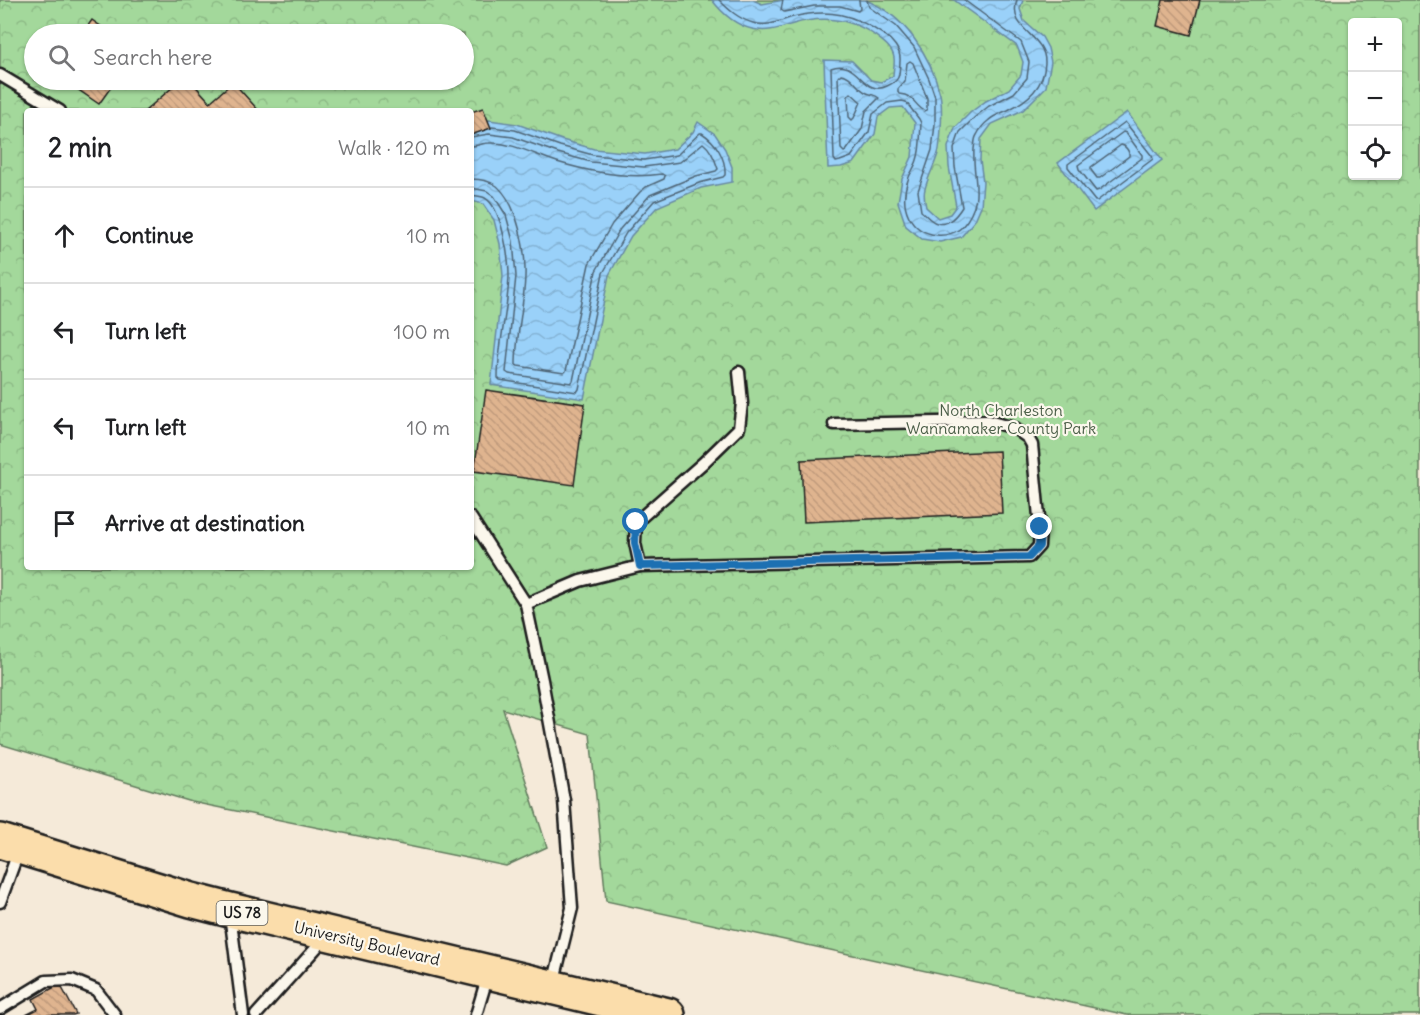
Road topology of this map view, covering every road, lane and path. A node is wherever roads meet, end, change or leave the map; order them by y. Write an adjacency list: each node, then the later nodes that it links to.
1 (0, 75): 2 (lane)
2 (24, 89)
3 (25, 90): 4 (lane)
4 (55, 108)
5 (739, 372): 8 (lane)
6 (834, 424): 8 (lane)
7 (474, 523): 9 (lane)
8 (640, 566): 9 (lane)
9 (526, 604): 15 (lane)
10 (10, 844): 11 (lane); 12 (main road, University Boulevard / US 78)
11 (0, 902)
12 (230, 910): 13 (main road, University Boulevard / US 78); 18 (lane)
13 (328, 934): 14 (main road, University Boulevard / US 78); 19 (lane)
14 (488, 972): 15 (main road, University Boulevard / US 78); 20 (lane)
15 (552, 987): 21 (main road, University Boulevard / US 78)
16 (0, 1010): 17 (lane)
17 (115, 1015)
18 (243, 1015)
19 (256, 1015)
20 (476, 1015)
21 (668, 1015)

